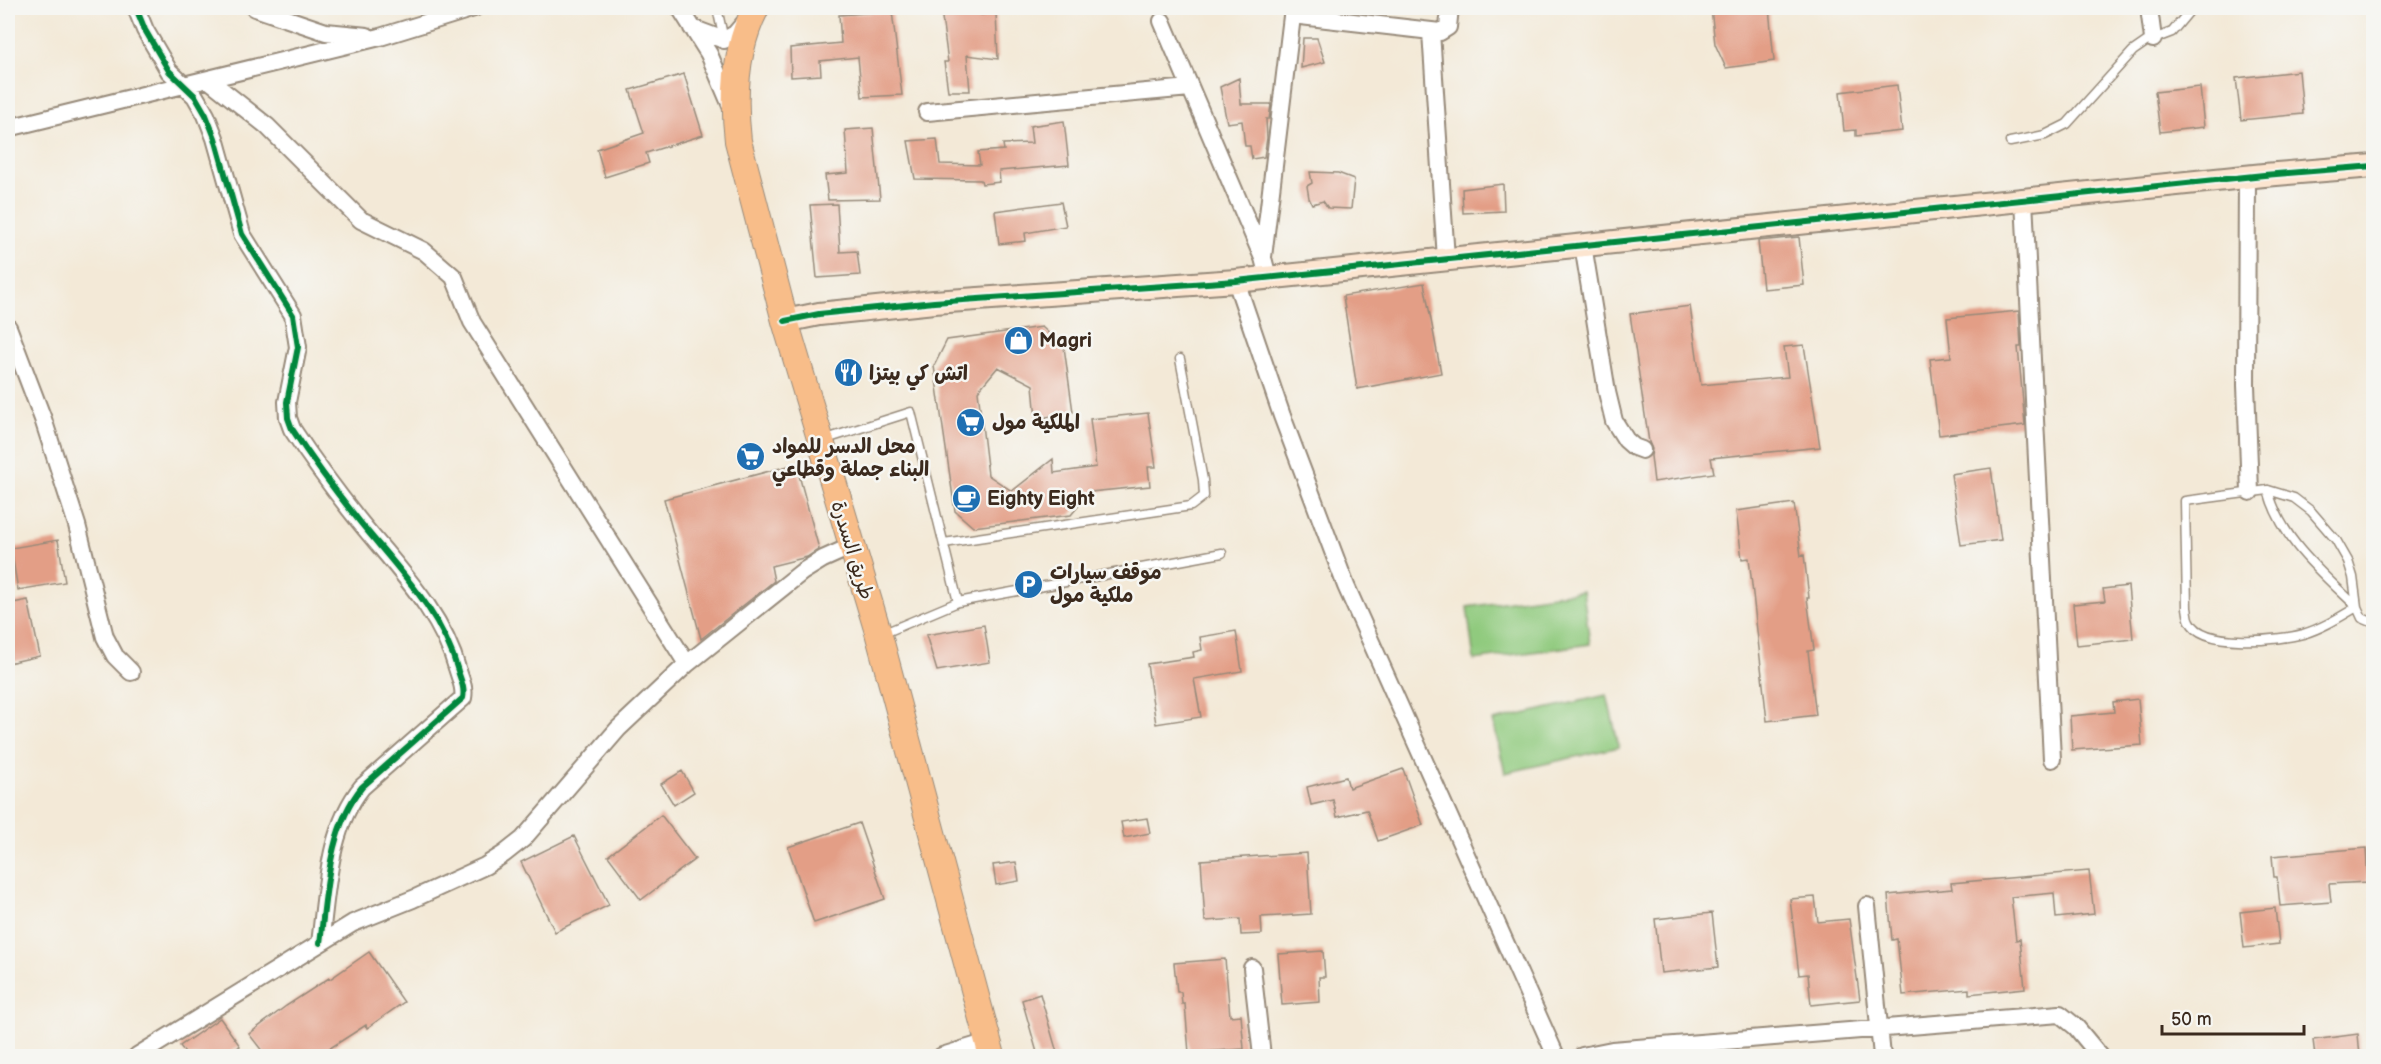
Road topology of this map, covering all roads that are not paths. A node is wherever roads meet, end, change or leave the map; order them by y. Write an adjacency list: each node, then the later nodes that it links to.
1 (136, 8): 18 (street)
2 (255, 8): 14 (street)
3 (474, 8): 14 (street)
4 (680, 8): 12 (street)
5 (717, 8): 16 (lane)
6 (1450, 8): 13 (street)
7 (2149, 8): 15 (street)
8 (2192, 8): 15 (lane)
9 (755, 10): 16 (street); 21 (main road, طريق السدرة)
10 (1293, 11): 13 (street); 29 (street)
11 (1162, 21): 19 (street)
12 (693, 28): 16 (street); 21 (street)
13 (1431, 32): 28 (street)
14 (380, 37): 17 (street)
15 (2153, 39): 23 (lane)
16 (724, 40)
17 (208, 80): 18 (street); 45 (street)
18 (183, 84): 22 (street); 49 (street)
19 (1190, 88): 20 (street); 29 (street)
20 (927, 112)
21 (735, 115): 31 (main road, طريق السدرة)
22 (8, 128)
23 (2010, 142)
24 (2373, 166): 25 (street)
25 (2247, 177): 26 (street); 37 (street)
26 (2024, 200): 27 (street); 47 (street)
27 (1583, 245): 28 (street); 35 (street)
28 (1446, 259): 29 (street)
29 (1266, 267): 30 (street)
30 (1236, 281): 31 (street); 56 (street)
31 (784, 321): 34 (main road, طريق السدرة)
32 (8, 327): 46 (street)
33 (1180, 359): 38 (lane)
34 (821, 441): 38 (lane); 39 (main road, طريق السدرة)
35 (1642, 450)
36 (2268, 490): 37 (lane); 42 (lane); 42 (lane)
37 (2250, 492): 42 (lane)
38 (944, 543): 41 (lane)
39 (852, 546): 44 (main road, طريق السدرة); 45 (street)
40 (1222, 553): 41 (lane)
41 (958, 602): 44 (lane)
42 (2357, 607): 43 (lane)
43 (2373, 624)
44 (879, 635): 52 (main road, طريق السدرة)
45 (687, 664): 49 (street)
46 (131, 672)
47 (2052, 759)
48 (1867, 906): 51 (street)
49 (320, 943): 53 (street)
50 (1252, 968): 55 (street)
51 (1880, 1030): 57 (street); 58 (street); 59 (street)
52 (990, 1049): 54 (street)
53 (136, 1056)
54 (942, 1056)
55 (1262, 1056)
56 (1556, 1056)
57 (1582, 1056)
58 (1882, 1056)
59 (2100, 1056)

